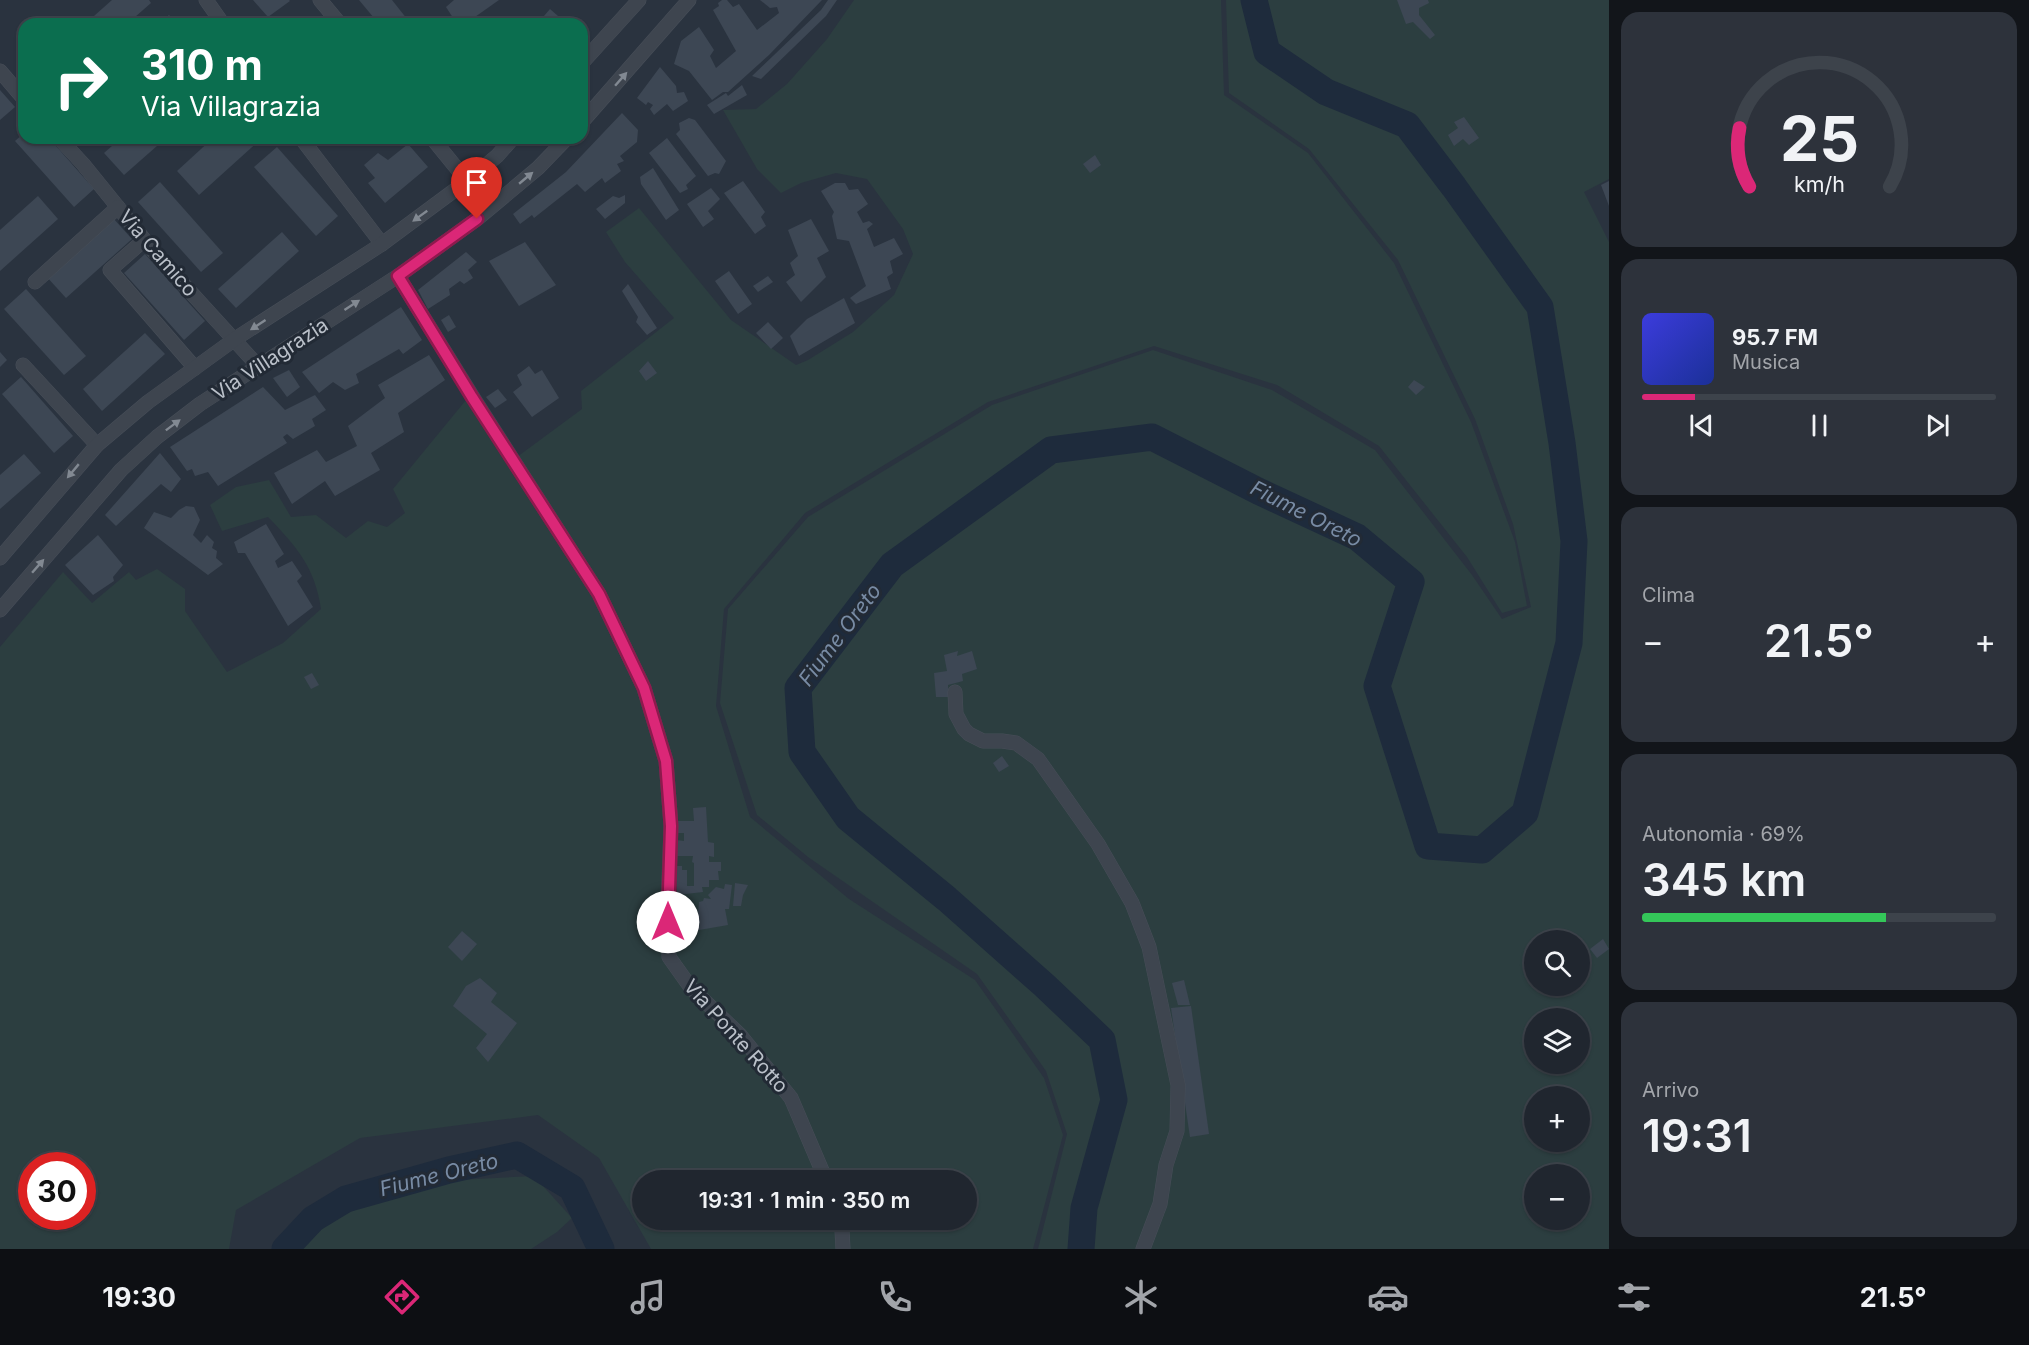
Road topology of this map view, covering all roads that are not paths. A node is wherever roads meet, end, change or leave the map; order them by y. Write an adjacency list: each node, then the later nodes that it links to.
1 (206, 0): 5 (street)
2 (320, 0): 6 (street)
3 (639, 0): 7 (street)
4 (689, 0): 10 (street, one-way to 4)
5 (219, 18)
6 (335, 18)
7 (588, 56)
8 (0, 70): 9 (street)
9 (18, 92)
10 (588, 116)
11 (65, 144): 17 (street, Via Camico)
12 (306, 144): 19 (street)
13 (437, 144): 16 (street)
14 (508, 144): 16 (street, Via Villagrazia)
15 (561, 144): 20 (street, Via Villagrazia, one-way to 15)
16 (467, 181): 19 (street, Via Villagrazia, one-way to 19)
17 (118, 207): 18 (street, Via Camico); 21 (street)
18 (144, 240): 22 (street, Via Camico); 25 (street)
19 (382, 244): 22 (street, Via Villagrazia, one-way to 22)
20 (398, 276): 24 (street, Via Villagrazia, one-way to 20); 30 (street, Via Ponte Rotto)
21 (35, 282)
22 (235, 339): 24 (street, Via Camico); 25 (street, Via Villagrazia)
23 (23, 365): 26 (street)
24 (258, 366): 28 (street, Via Villagrazia, one-way to 24)
25 (195, 368): 26 (street, Via Villagrazia)
26 (97, 445): 27 (street, Via Villagrazia, one-way to 27)
27 (0, 558)
28 (0, 610)
29 (955, 692): 33 (street)
30 (822, 1170)
31 (842, 1230): 32 (street)
32 (843, 1249)
33 (1143, 1249)

